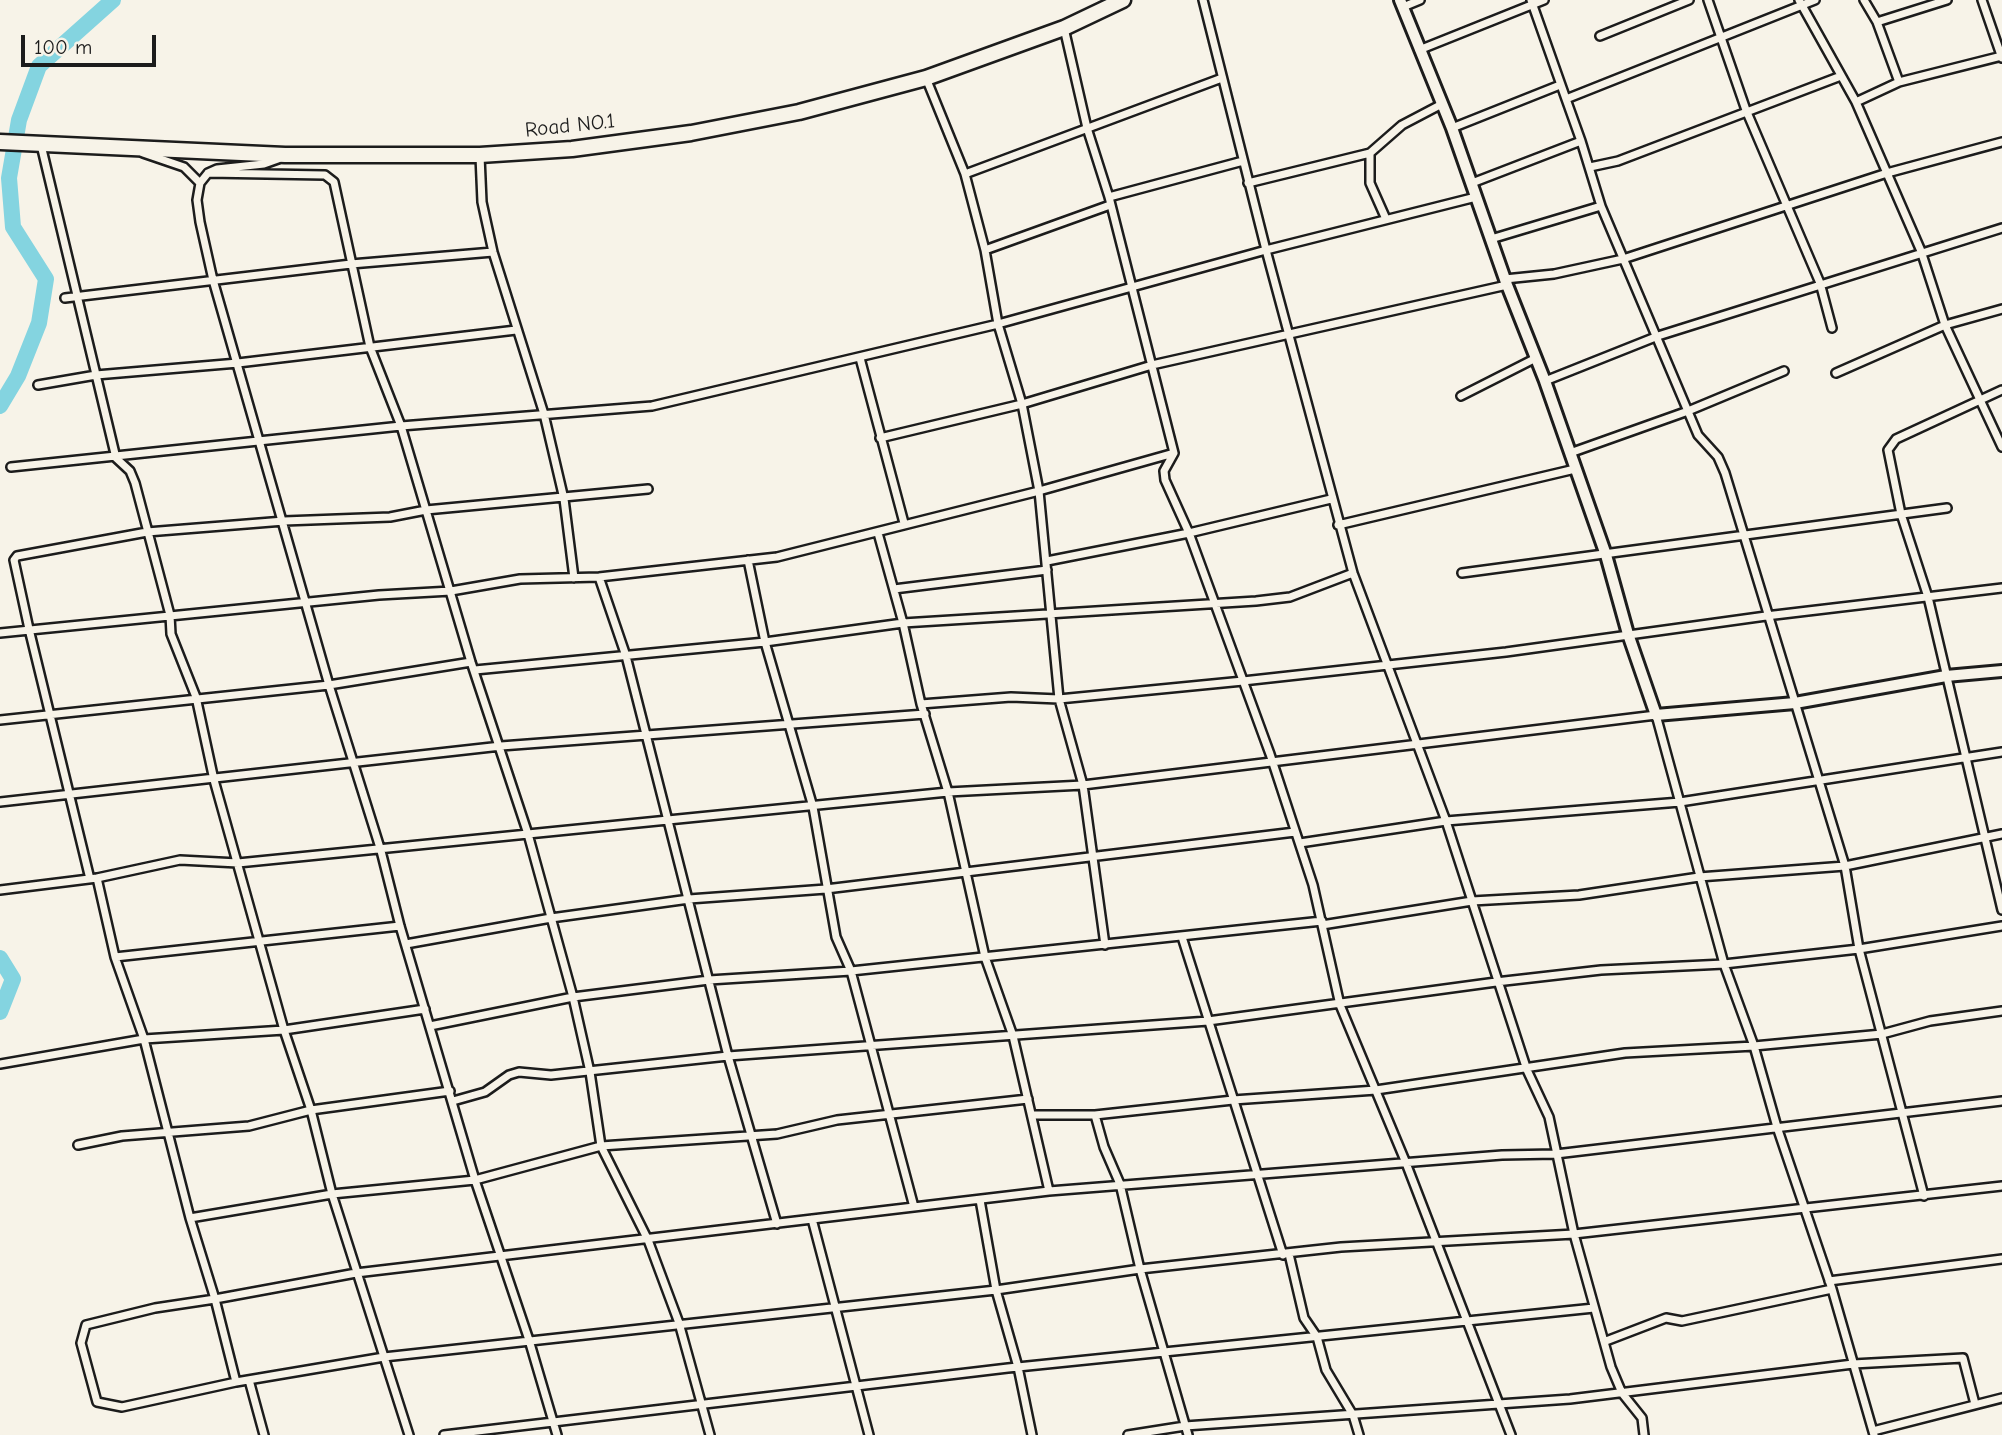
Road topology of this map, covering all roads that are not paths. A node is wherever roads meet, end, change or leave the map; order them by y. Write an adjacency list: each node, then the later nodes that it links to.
1 (1123, 0): 15 (highway, Road NO.1)
2 (1203, 0): 22 (street)
3 (1420, 0): 12 (street)
4 (1544, 0): 11 (street)
5 (1689, 0): 16 (street)
6 (1709, 0): 17 (street)
7 (1815, 0): 13 (street)
8 (1864, 0): 14 (street)
9 (1947, 0): 14 (street)
10 (1982, 0): 19 (street)
11 (1531, 2): 18 (street); 24 (street)
12 (1401, 3): 18 (street)
13 (1801, 3): 17 (street); 20 (street)
14 (1877, 22): 23 (street)
15 (1064, 28): 21 (highway, Road NO.1); 29 (street)
16 (1600, 36)
17 (1723, 37): 25 (street); 28 (street)
18 (1419, 50): 27 (street)
19 (2002, 57): 23 (street)
20 (1842, 76): 26 (street); 28 (street)
21 (926, 78): 38 (highway, Road NO.1); 43 (street)
22 (1222, 78): 29 (street); 39 (street)
23 (1899, 82): 26 (street)
24 (1560, 85): 25 (street); 30 (street)
25 (1566, 99): 31 (street)
26 (1856, 102): 42 (street)
27 (1442, 104): 30 (street); 36 (street)
28 (1746, 110): 40 (street); 49 (street)
29 (1087, 128): 43 (street); 48 (street)
30 (1452, 128): 46 (street)
31 (1581, 141): 40 (street); 46 (street)
32 (0, 142): 34 (highway, Road NO.1)
33 (2002, 142): 42 (street)
34 (41, 145): 35 (highway, Road NO.1); 64 (street)
35 (130, 149): 37 (highway, Road NO.1); 44 (street)
36 (1370, 153): 45 (street); 51 (street)
37 (285, 155): 38 (highway, Road NO.1); 41 (street)
38 (480, 155): 57 (street)
39 (1243, 161): 45 (street); 48 (street)
40 (1590, 167): 50 (street)
41 (208, 173): 44 (street); 59 (street)
42 (1887, 173): 49 (street); 56 (street)
43 (965, 174): 54 (street)
44 (200, 183): 60 (street)
45 (1248, 183): 55 (street)
46 (1472, 183): 47 (street)
47 (1476, 197): 51 (street); 53 (street)
48 (1109, 201): 54 (street); 63 (street)
49 (1786, 204): 58 (street); 62 (street)
50 (1601, 206): 53 (street); 58 (street)
51 (1387, 219): 55 (street)
52 (2002, 228): 56 (street)
53 (1491, 239): 61 (street)
54 (985, 250): 67 (street)
55 (1266, 250): 63 (street); 71 (street)
56 (1921, 251): 62 (street); 68 (street)
57 (493, 253): 59 (street); 70 (street)
58 (1623, 259): 61 (street); 72 (street)
59 (351, 264): 60 (street); 73 (street)
60 (213, 280): 64 (street); 76 (street)
61 (1506, 282): 71 (street); 75 (street)
62 (1820, 283): 69 (street); 72 (street)
63 (1130, 287): 67 (street); 77 (street)
64 (79, 296): 65 (street); 80 (street)
65 (65, 298)
66 (2002, 309): 68 (street)
67 (999, 324): 74 (street); 86 (street)
68 (1945, 325): 79 (street); 85 (street)
69 (1832, 328)
70 (516, 330): 73 (street); 88 (street)
71 (1289, 335): 77 (street); 101 (street)
72 (1658, 337): 81 (street); 87 (street)
73 (370, 347): 76 (street); 89 (street)
74 (860, 358): 88 (street); 90 (street)
75 (1536, 358): 81 (street); 84 (street)
76 (238, 363): 80 (street); 91 (street)
77 (1152, 365): 86 (street); 93 (street)
78 (1784, 371): 87 (street)
79 (1836, 373)
80 (96, 375): 82 (street); 95 (street)
81 (1545, 381): 94 (street)
82 (38, 385)
83 (2002, 390): 85 (street)
84 (1461, 396)
85 (1979, 401): 92 (street); 104 (street)
86 (1021, 404): 90 (street); 99 (street)
87 (1688, 411): 94 (street); 111 (street)
88 (544, 414): 89 (street); 100 (street)
89 (401, 426): 91 (street); 103 (street)
90 (880, 438): 106 (street)
91 (261, 442): 95 (street); 105 (street)
92 (2002, 447)
93 (1174, 453): 99 (street); 110 (street)
94 (1570, 453): 97 (street)
95 (116, 458): 96 (street); 108 (street)
96 (11, 467)
97 (1575, 469): 107 (street); 112 (street)
98 (648, 489): 100 (street)
99 (1039, 491): 106 (street); 114 (street)
100 (564, 499): 103 (street); 118 (street)
101 (1331, 499): 107 (street); 110 (street)
102 (1947, 508): 104 (street)
103 (426, 510): 105 (street); 121 (street)
104 (1901, 514): 111 (street); 122 (street)
105 (284, 521): 108 (street); 123 (street)
106 (904, 523): 109 (street)
107 (1338, 525): 115 (street)
108 (147, 532): 125 (street); 129 (street)
109 (878, 533): 113 (street); 120 (street)
110 (1189, 533): 114 (street); 124 (street)
111 (1744, 533): 112 (street); 127 (street)
112 (1606, 555): 116 (street); 131 (street)
113 (748, 560): 117 (street); 132 (street)
114 (1047, 565): 120 (street); 126 (street)
115 (1353, 573): 124 (street); 135 (street)
116 (1462, 573)
117 (599, 577): 118 (street); 133 (street)
118 (574, 578): 121 (street)
119 (2002, 588): 122 (street)
120 (894, 589): 128 (street)
121 (451, 591): 123 (street); 134 (street)
122 (1928, 597): 127 (street); 138 (street)
123 (307, 603): 125 (street); 140 (street)
124 (1215, 604): 126 (street); 139 (street)
125 (170, 615): 129 (street); 141 (street)
126 (1051, 616): 128 (street); 142 (street)
127 (1766, 616): 131 (street); 143 (street)
128 (903, 623): 132 (street); 144 (street)
129 (29, 629): 130 (street); 146 (street)
130 (0, 633)
131 (1628, 634): 135 (street); 147 (street)
132 (765, 642): 133 (street); 149 (street)
133 (626, 656): 136 (street); 150 (street)
134 (471, 662): 136 (street); 140 (street)
135 (1387, 664): 139 (street); 151 (street)
136 (475, 670): 152 (street)
137 (2002, 671): 138 (street)
138 (1946, 676): 143 (street); 154 (street)
139 (1243, 681): 142 (street); 155 (street)
140 (329, 685): 141 (street); 156 (street)
141 (196, 697): 146 (street); 157 (street)
142 (1059, 699): 144 (street); 159 (street)
143 (1795, 703): 147 (street); 158 (street)
144 (922, 704): 145 (street)
145 (925, 714): 149 (street); 160 (street)
146 (50, 715): 148 (street); 161 (street)
147 (1656, 715): 151 (street); 163 (street)
148 (0, 720)
149 (787, 724): 150 (street); 164 (street)
150 (643, 733): 152 (street); 165 (street)
151 (1415, 743): 155 (street); 166 (street)
152 (501, 746): 156 (street); 168 (street)
153 (2002, 752): 154 (street)
154 (1966, 757): 158 (street); 170 (street)
155 (1273, 761): 159 (street); 167 (street)
156 (352, 762): 157 (street); 172 (street)
157 (214, 780): 161 (street); 174 (street)
158 (1819, 782): 163 (street); 175 (street)
159 (1083, 785): 160 (street); 173 (street)
160 (948, 792): 164 (street); 176 (street)
161 (70, 795): 162 (street); 178 (street)
162 (0, 802)
163 (1680, 802): 166 (street); 177 (street)
164 (813, 807): 165 (street); 179 (street)
165 (667, 818): 168 (street); 181 (street)
166 (1446, 821): 171 (street); 182 (street)
167 (1295, 832): 171 (street); 173 (street)
168 (528, 834): 172 (street); 184 (street)
169 (2002, 834): 170 (street)
170 (1986, 836): 175 (street); 183 (street)
171 (1300, 844): 185 (street)
172 (381, 851): 174 (street); 186 (street)
173 (1094, 858): 176 (street); 191 (street)
174 (238, 863): 178 (street); 189 (street)
175 (1844, 866): 177 (street); 192 (street)
176 (968, 873): 179 (street); 194 (street)
177 (1699, 877): 182 (street); 195 (street)
178 (94, 878): 180 (street); 193 (street)
179 (826, 889): 181 (street); 196 (street)
180 (0, 890)
181 (689, 899): 184 (street); 197 (street)
182 (1472, 901): 185 (street); 198 (street)
183 (2002, 910)
184 (551, 918): 190 (street); 199 (street)
185 (1322, 923): 188 (street); 200 (street)
186 (400, 926): 189 (street); 190 (street)
187 (2002, 926): 192 (street)
188 (1182, 937): 191 (street); 203 (street)
189 (261, 940): 193 (street); 205 (street)
190 (406, 944): 201 (street)
191 (1105, 945): 194 (street)
192 (1858, 949): 195 (street); 206 (street)
193 (115, 957): 208 (street)
194 (985, 957): 196 (street); 207 (street)
195 (1724, 964): 198 (street); 209 (street)
196 (851, 971): 197 (street); 210 (street)
197 (709, 980): 199 (street); 211 (street)
198 (1496, 982): 200 (street); 213 (street)
199 (573, 997): 204 (street); 214 (street)
200 (1340, 1005): 203 (street); 215 (street)
201 (425, 1009): 204 (street); 205 (street)
202 (2002, 1011): 206 (street)
203 (1208, 1021): 207 (street); 218 (street)
204 (430, 1026): 216 (street)
205 (284, 1030): 208 (street); 221 (street)
206 (1882, 1034): 209 (street); 222 (street)
207 (1013, 1036): 210 (street); 217 (street)
208 (144, 1039): 212 (street); 227 (street)
209 (1754, 1046): 213 (street); 226 (street)
210 (873, 1047): 211 (street); 223 (street)
211 (728, 1056): 214 (street); 228 (street)
212 (0, 1064)
213 (1527, 1070): 215 (street); 231 (street)
214 (590, 1072): 219 (street); 230 (street)
215 (1376, 1090): 218 (street); 232 (street)
216 (450, 1091): 219 (street); 221 (street)
217 (1028, 1099): 223 (street); 224 (street)
218 (1233, 1100): 225 (street); 233 (street)
219 (453, 1101): 234 (street)
220 (2002, 1101): 222 (street)
221 (311, 1110): 227 (street); 238 (street)
222 (1903, 1112): 226 (street); 239 (street)
223 (891, 1115): 228 (street); 241 (street)
224 (1031, 1115): 225 (street); 237 (street)
225 (1095, 1115): 235 (street)
226 (1777, 1128): 231 (street); 242 (street)
227 (168, 1133): 229 (street); 243 (street)
228 (750, 1136): 230 (street); 245 (street)
229 (78, 1145)
230 (601, 1146): 234 (street); 247 (street)
231 (1556, 1154): 232 (street); 246 (street)
232 (1406, 1163): 233 (street); 248 (street)
233 (1257, 1175): 235 (street); 249 (street)
234 (475, 1180): 238 (street); 250 (street)
235 (1119, 1184): 237 (street); 252 (street)
236 (2002, 1186): 239 (street)
237 (1049, 1191): 240 (street)
238 (331, 1194): 243 (street); 253 (street)
239 (1924, 1196): 242 (street)
240 (980, 1200): 241 (street); 255 (street)
241 (914, 1207): 244 (street)
242 (1803, 1208): 246 (street); 254 (street)
243 (190, 1218): 256 (street)
244 (812, 1219): 245 (street); 257 (street)
245 (776, 1224): 247 (street)
246 (1574, 1234): 248 (street); 258 (street)
247 (648, 1240): 250 (street); 260 (street)
248 (1436, 1242): 249 (street); 259 (street)
249 (1286, 1255): 252 (street); 261 (street)
250 (502, 1258): 253 (street); 262 (street)
251 (2002, 1259): 254 (street)
252 (1140, 1269): 255 (street); 264 (street)
253 (356, 1273): 256 (street); 265 (street)
254 (1830, 1285): 263 (street); 266 (street)
255 (996, 1290): 257 (street); 267 (street)
256 (215, 1299): 269 (street); 269 (street)
257 (835, 1308): 260 (street); 270 (street)
258 (1594, 1308): 259 (street); 263 (street)
259 (1469, 1322): 261 (street); 274 (street)
260 (679, 1323): 262 (street); 273 (street)
261 (1317, 1337): 264 (street); 276 (street)
262 (529, 1340): 265 (street); 277 (street)
263 (1606, 1341): 271 (street)
264 (1163, 1354): 267 (street); 278 (street)
265 (384, 1357): 268 (street); 281 (street)
266 (1853, 1364): 271 (street); 275 (street); 279 (street)
267 (1018, 1367): 270 (street); 286 (street)
268 (249, 1380): 269 (street); 280 (street)
269 (236, 1382)
270 (856, 1386): 273 (street); 285 (street)
271 (1622, 1393): 274 (street); 291 (street)
272 (2002, 1398): 275 (street)
273 (702, 1404): 277 (street); 284 (street)
274 (1499, 1404): 276 (street); 290 (street)
275 (1975, 1404): 279 (street)
276 (1353, 1415): 278 (street); 289 (street)
277 (552, 1421): 282 (street); 283 (street)
278 (1185, 1426): 287 (street); 288 (street)
279 (1873, 1433)
280 (264, 1435)
281 (408, 1435)
282 (444, 1435)
283 (557, 1435)
284 (710, 1435)
285 (869, 1435)
286 (1032, 1435)
287 (1128, 1435)
288 (1188, 1435)
289 (1359, 1435)
290 (1511, 1435)
291 (1644, 1435)

